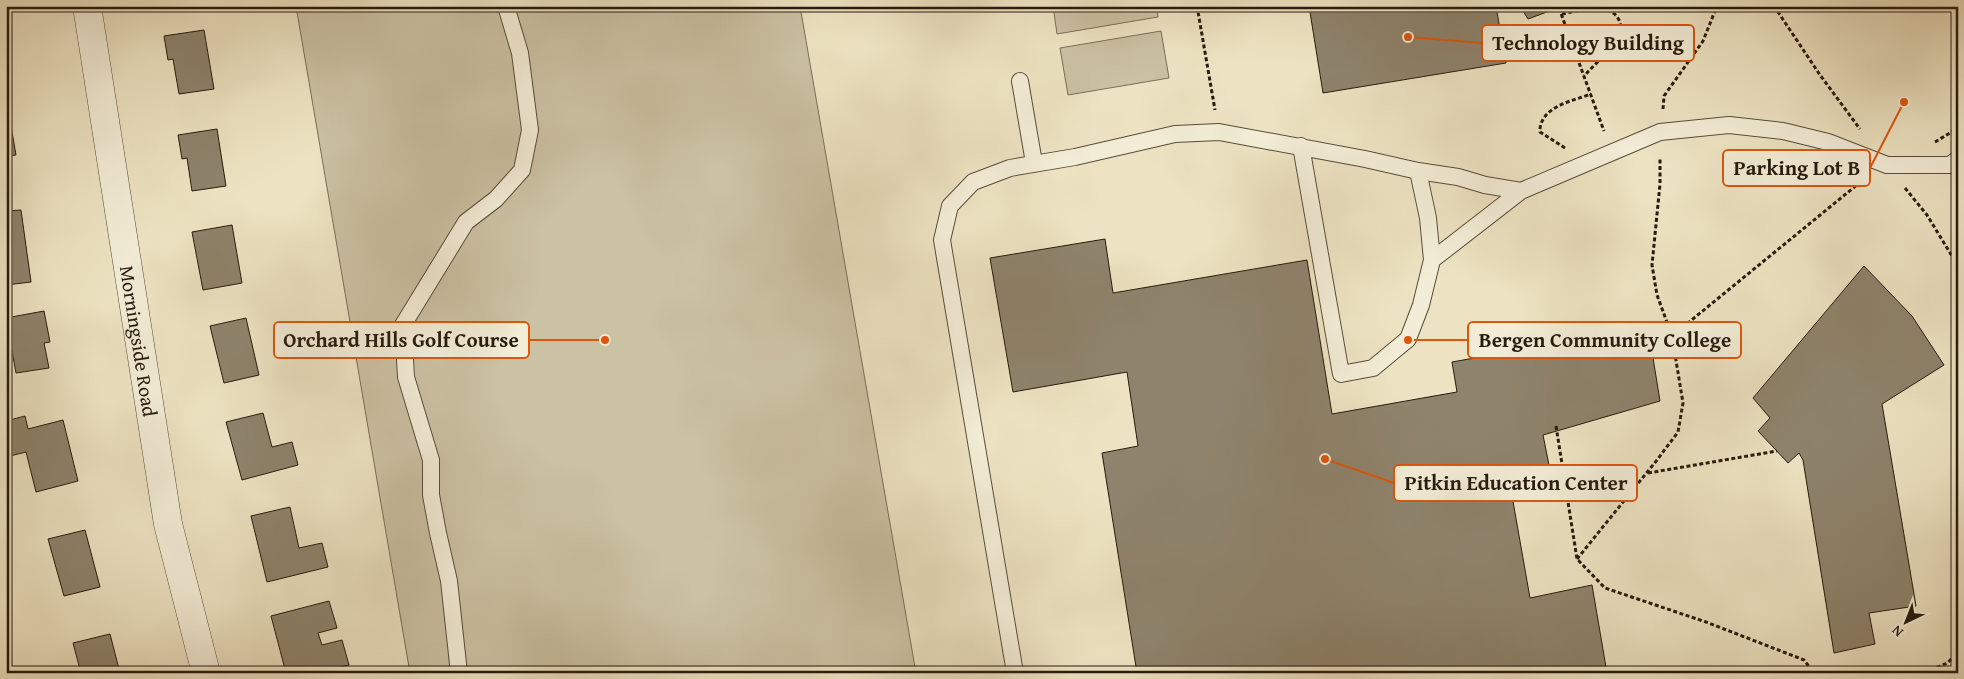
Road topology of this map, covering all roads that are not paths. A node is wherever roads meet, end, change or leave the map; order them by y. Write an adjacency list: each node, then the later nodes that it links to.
1 (87, 6): 10 (street, Morningside Road)
2 (506, 6): 11 (lane)
3 (1020, 81): 6 (lane)
4 (1301, 146): 6 (lane); 7 (lane); 9 (lane)
5 (1958, 159): 8 (lane)
6 (1034, 163): 12 (lane)
7 (1418, 171): 8 (lane); 9 (lane)
8 (1521, 191): 9 (lane)
9 (1432, 260)
10 (206, 673)
11 (459, 673)
12 (1015, 673)

